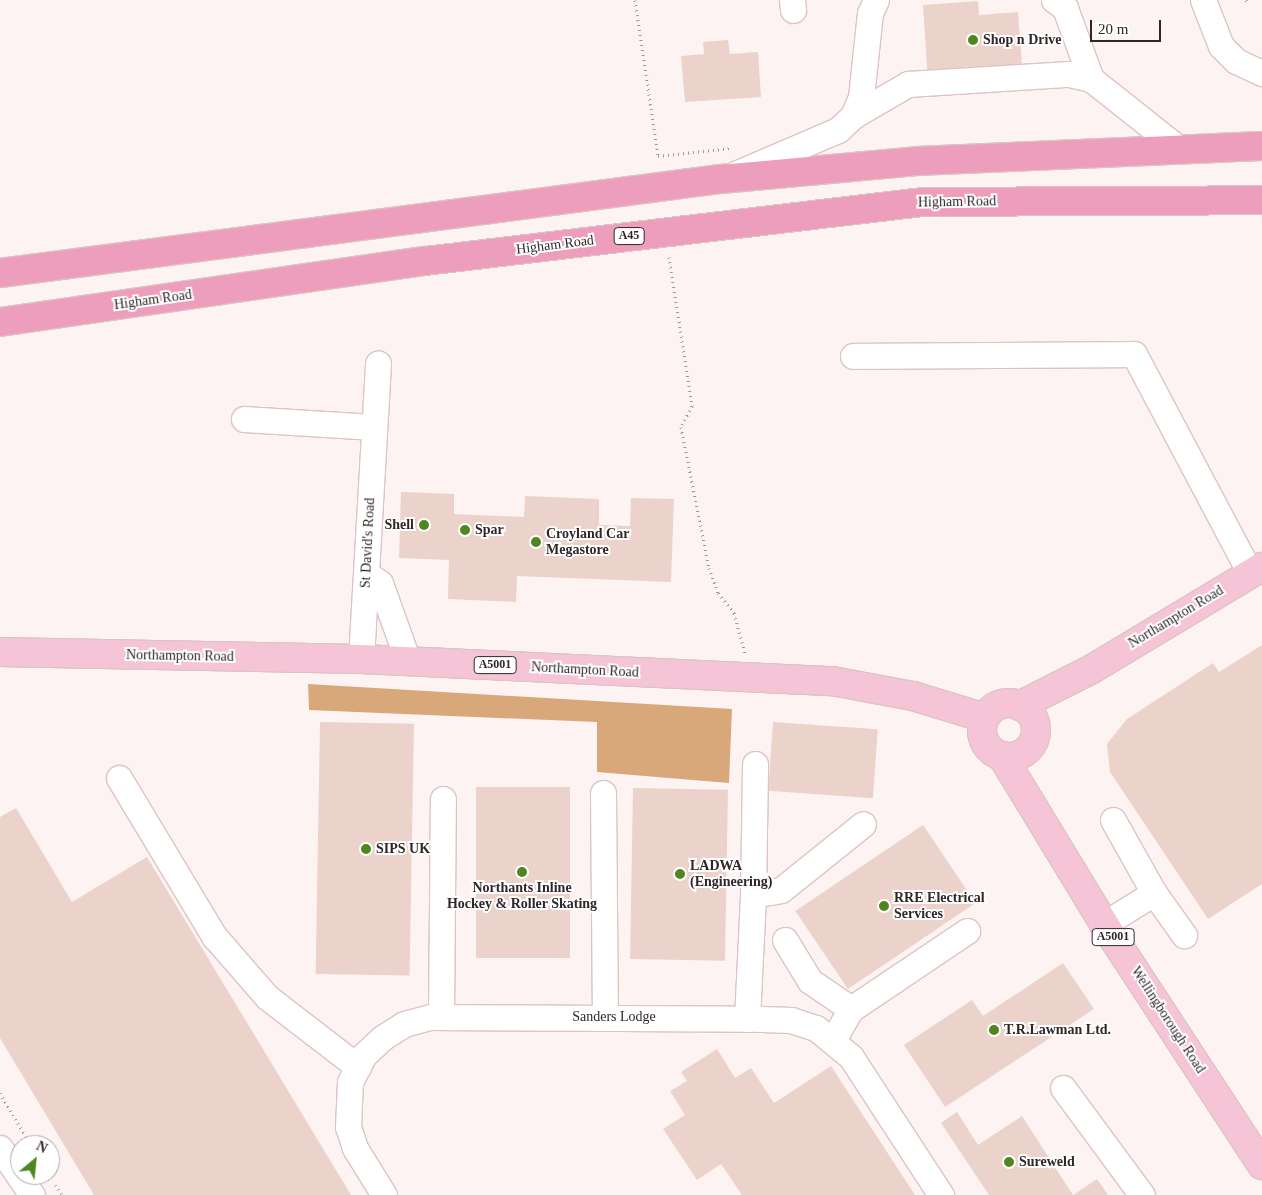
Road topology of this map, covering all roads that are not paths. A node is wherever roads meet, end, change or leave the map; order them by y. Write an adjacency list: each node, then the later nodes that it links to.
1 (1054, 0): 5 (street)
2 (1204, 0): 4 (street)
3 (868, 4): 6 (street)
4 (1262, 73)
5 (1091, 79): 6 (street); 8 (street)
6 (852, 116): 9 (street)
7 (1262, 146): 8 (highway)
8 (1178, 148): 9 (highway)
9 (728, 177): 11 (highway)
10 (1262, 200): 12 (highway, Higham Road / A45)
11 (0, 273)
12 (0, 322)
13 (853, 356): 17 (street)
14 (378, 363): 16 (street, St David's Road)
15 (244, 419): 16 (street)
16 (374, 427): 18 (street, St David's Road)
17 (1256, 570): 22 (main road, Northampton Road)
18 (366, 573): 20 (street, St David's Road); 21 (street)
19 (0, 652): 20 (main road, Northampton Road / A5001)
20 (361, 659): 21 (main road, Northampton Road / A5001)
21 (408, 661): 23 (main road, Northampton Road / A5001)
22 (1027, 714): 23 (main road); 24 (main road)
23 (985, 718): 24 (main road)
24 (1014, 754): 33 (main road, Wellingborough Road / A5001)
25 (755, 764): 32 (street)
26 (119, 778): 42 (street)
27 (603, 793): 39 (street)
28 (443, 799): 38 (street)
29 (1113, 820): 31 (street)
30 (864, 824): 32 (street)
31 (1154, 893): 33 (street); 35 (street)
32 (753, 895): 40 (street)
33 (1104, 924): 45 (main road, Wellingborough Road / A5001)
34 (967, 931): 37 (street)
35 (1184, 935)
36 (785, 940): 37 (street)
37 (851, 1009): 41 (street)
38 (441, 1017): 39 (street, Sanders Lodge); 42 (street, Sanders Lodge)
39 (605, 1017): 40 (street, Sanders Lodge)
40 (747, 1018): 41 (street, Sanders Lodge)
41 (833, 1040): 48 (street, Sanders Lodge)
42 (358, 1066): 47 (street, Sanders Lodge)
43 (1063, 1088): 49 (street)
44 (0, 1148): 46 (street)
45 (1262, 1165)
46 (32, 1195)
47 (384, 1195)
48 (942, 1195)
49 (1142, 1195)

